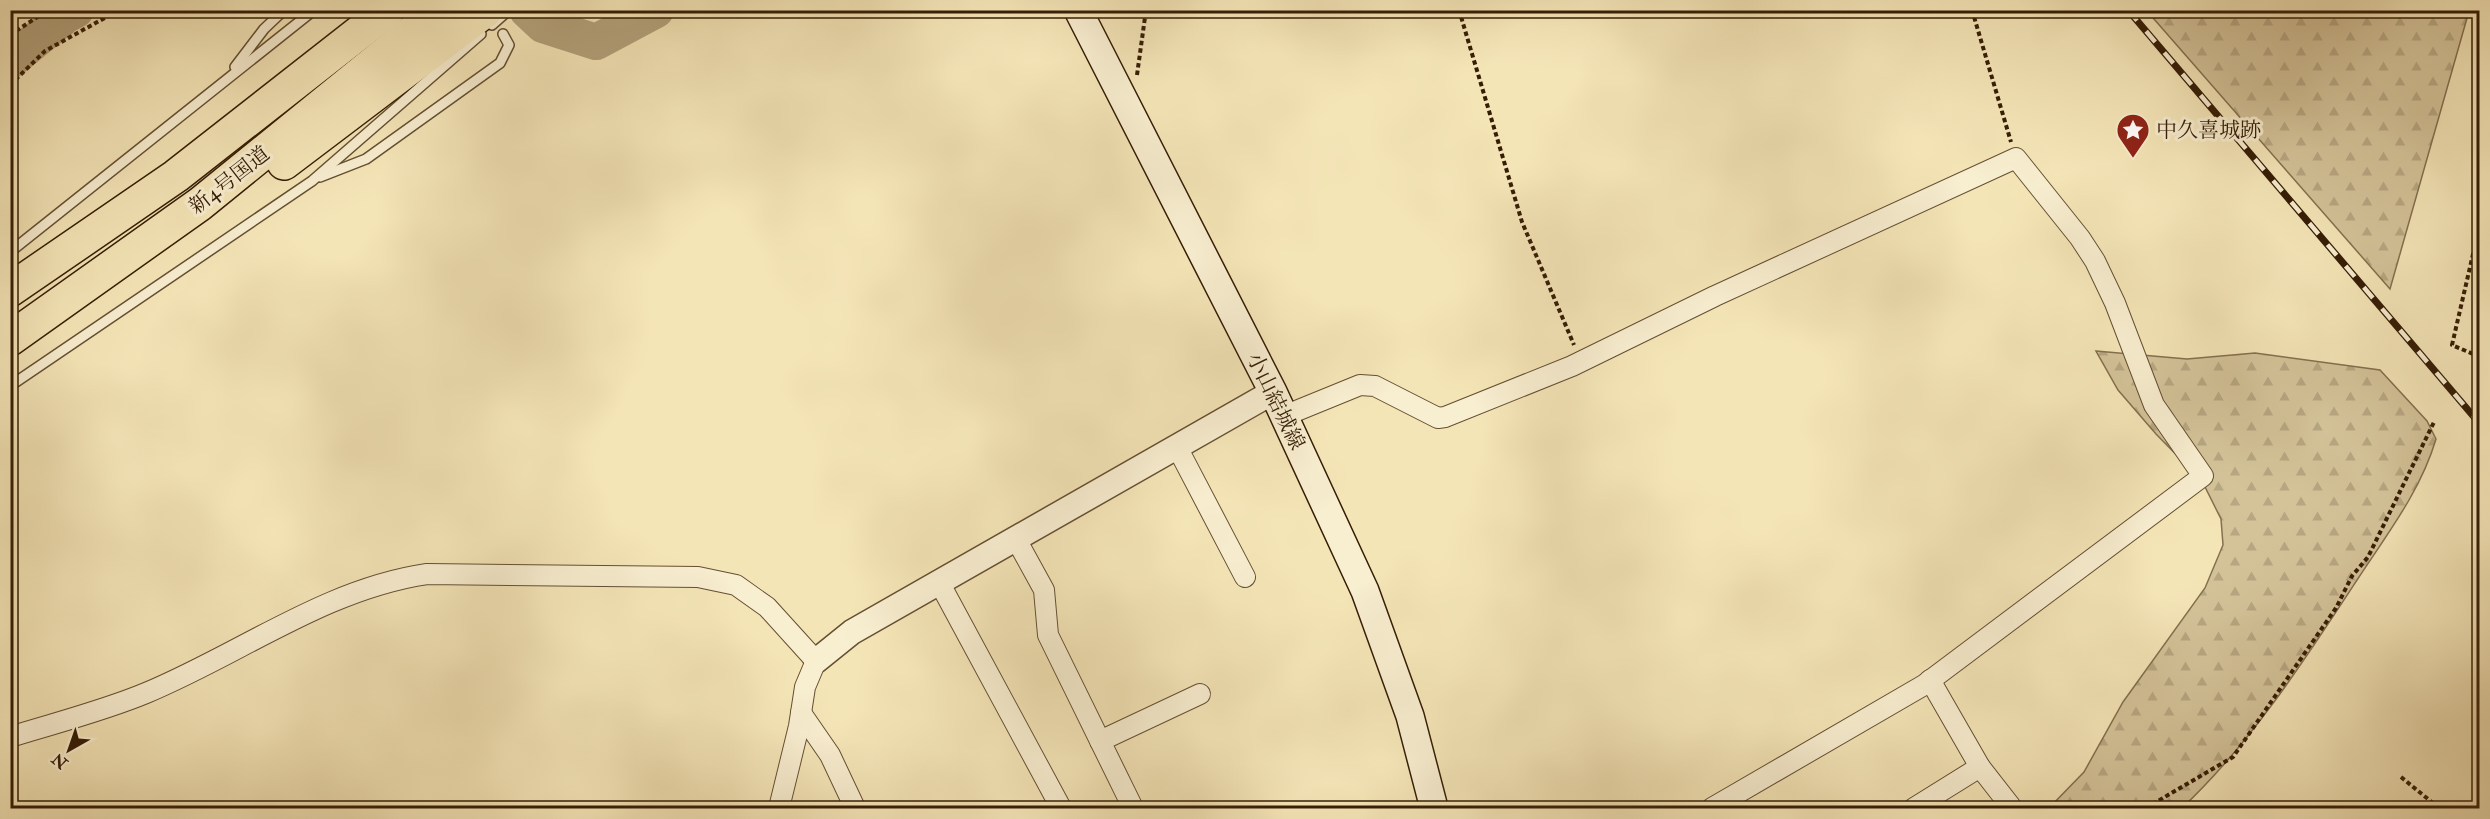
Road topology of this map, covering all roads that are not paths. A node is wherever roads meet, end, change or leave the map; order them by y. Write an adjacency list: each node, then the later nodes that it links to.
1 (284, 10): 9 (lane)
2 (314, 10): 9 (lane)
3 (353, 10): 10 (highway)
4 (388, 10): 10 (highway, 新4号国道)
5 (439, 10): 12 (highway, 新4号国道)
6 (509, 10): 8 (lane)
7 (1078, 10): 17 (main road, 小山結城線)
8 (496, 21): 11 (lane); 11 (lane); 12 (highway)
9 (226, 79): 13 (lane)
10 (176, 176): 14 (highway, 新4号国道)
11 (312, 181): 16 (lane)
12 (200, 204): 15 (highway, 新4号国道)
13 (10, 252)
14 (10, 290)
15 (10, 339)
16 (10, 386)
17 (1273, 392): 18 (main road, 小山結城線); 19 (street)
18 (1284, 416): 24 (street); 34 (main road, 小山結城線)
19 (1177, 447): 20 (street); 21 (street)
20 (1016, 538): 22 (street); 28 (street)
21 (1245, 577)
22 (939, 582): 23 (street); 32 (street)
23 (816, 661): 26 (street); 27 (street)
24 (1930, 680): 29 (street); 35 (street)
25 (1200, 694): 28 (street)
26 (801, 713): 30 (street); 31 (street)
27 (10, 737)
28 (1100, 741): 33 (street)
29 (1980, 767): 36 (street); 37 (street)
30 (779, 808)
31 (855, 808)
32 (1061, 808)
33 (1133, 808)
34 (1434, 808)
35 (1712, 808)
36 (1914, 808)
37 (2012, 808)

